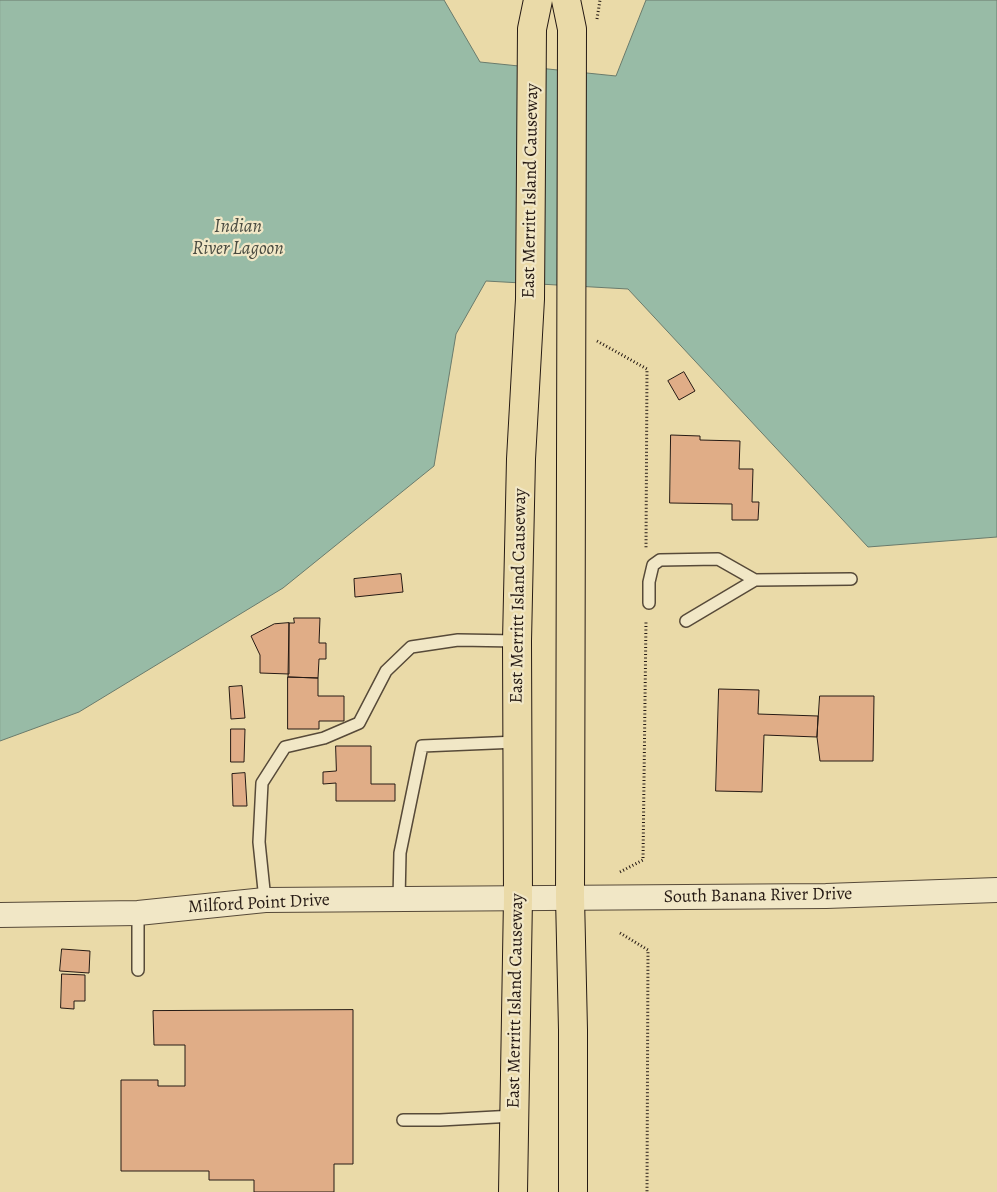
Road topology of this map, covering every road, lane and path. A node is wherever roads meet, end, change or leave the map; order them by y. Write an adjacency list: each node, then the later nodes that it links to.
1 (538, 0): 7 (main road, East Merritt Island Causeway)
2 (566, 0): 11 (main road)
3 (755, 580): 4 (lane); 5 (lane); 6 (lane)
4 (850, 580)
5 (649, 603)
6 (686, 621)
7 (517, 641): 8 (main road, East Merritt Island Causeway); 12 (lane)
8 (517, 742): 10 (main road, East Merritt Island Causeway); 13 (lane)
9 (997, 890): 11 (street, South Banana River Drive)
10 (518, 898): 11 (street, South Banana River Drive); 13 (street, Milford Point Drive); 18 (main road, East Merritt Island Causeway)
11 (570, 898): 21 (main road)
12 (265, 900): 13 (street, Milford Point Drive); 14 (street, Milford Point Drive)
13 (399, 900)
14 (138, 913): 15 (street, Milford Point Drive); 17 (lane)
15 (0, 916)
16 (620, 933): 22 (path)
17 (138, 970)
18 (514, 1116): 19 (lane); 20 (main road, East Merritt Island Causeway)
19 (403, 1120)
20 (513, 1192)
21 (573, 1192)
22 (647, 1192)

